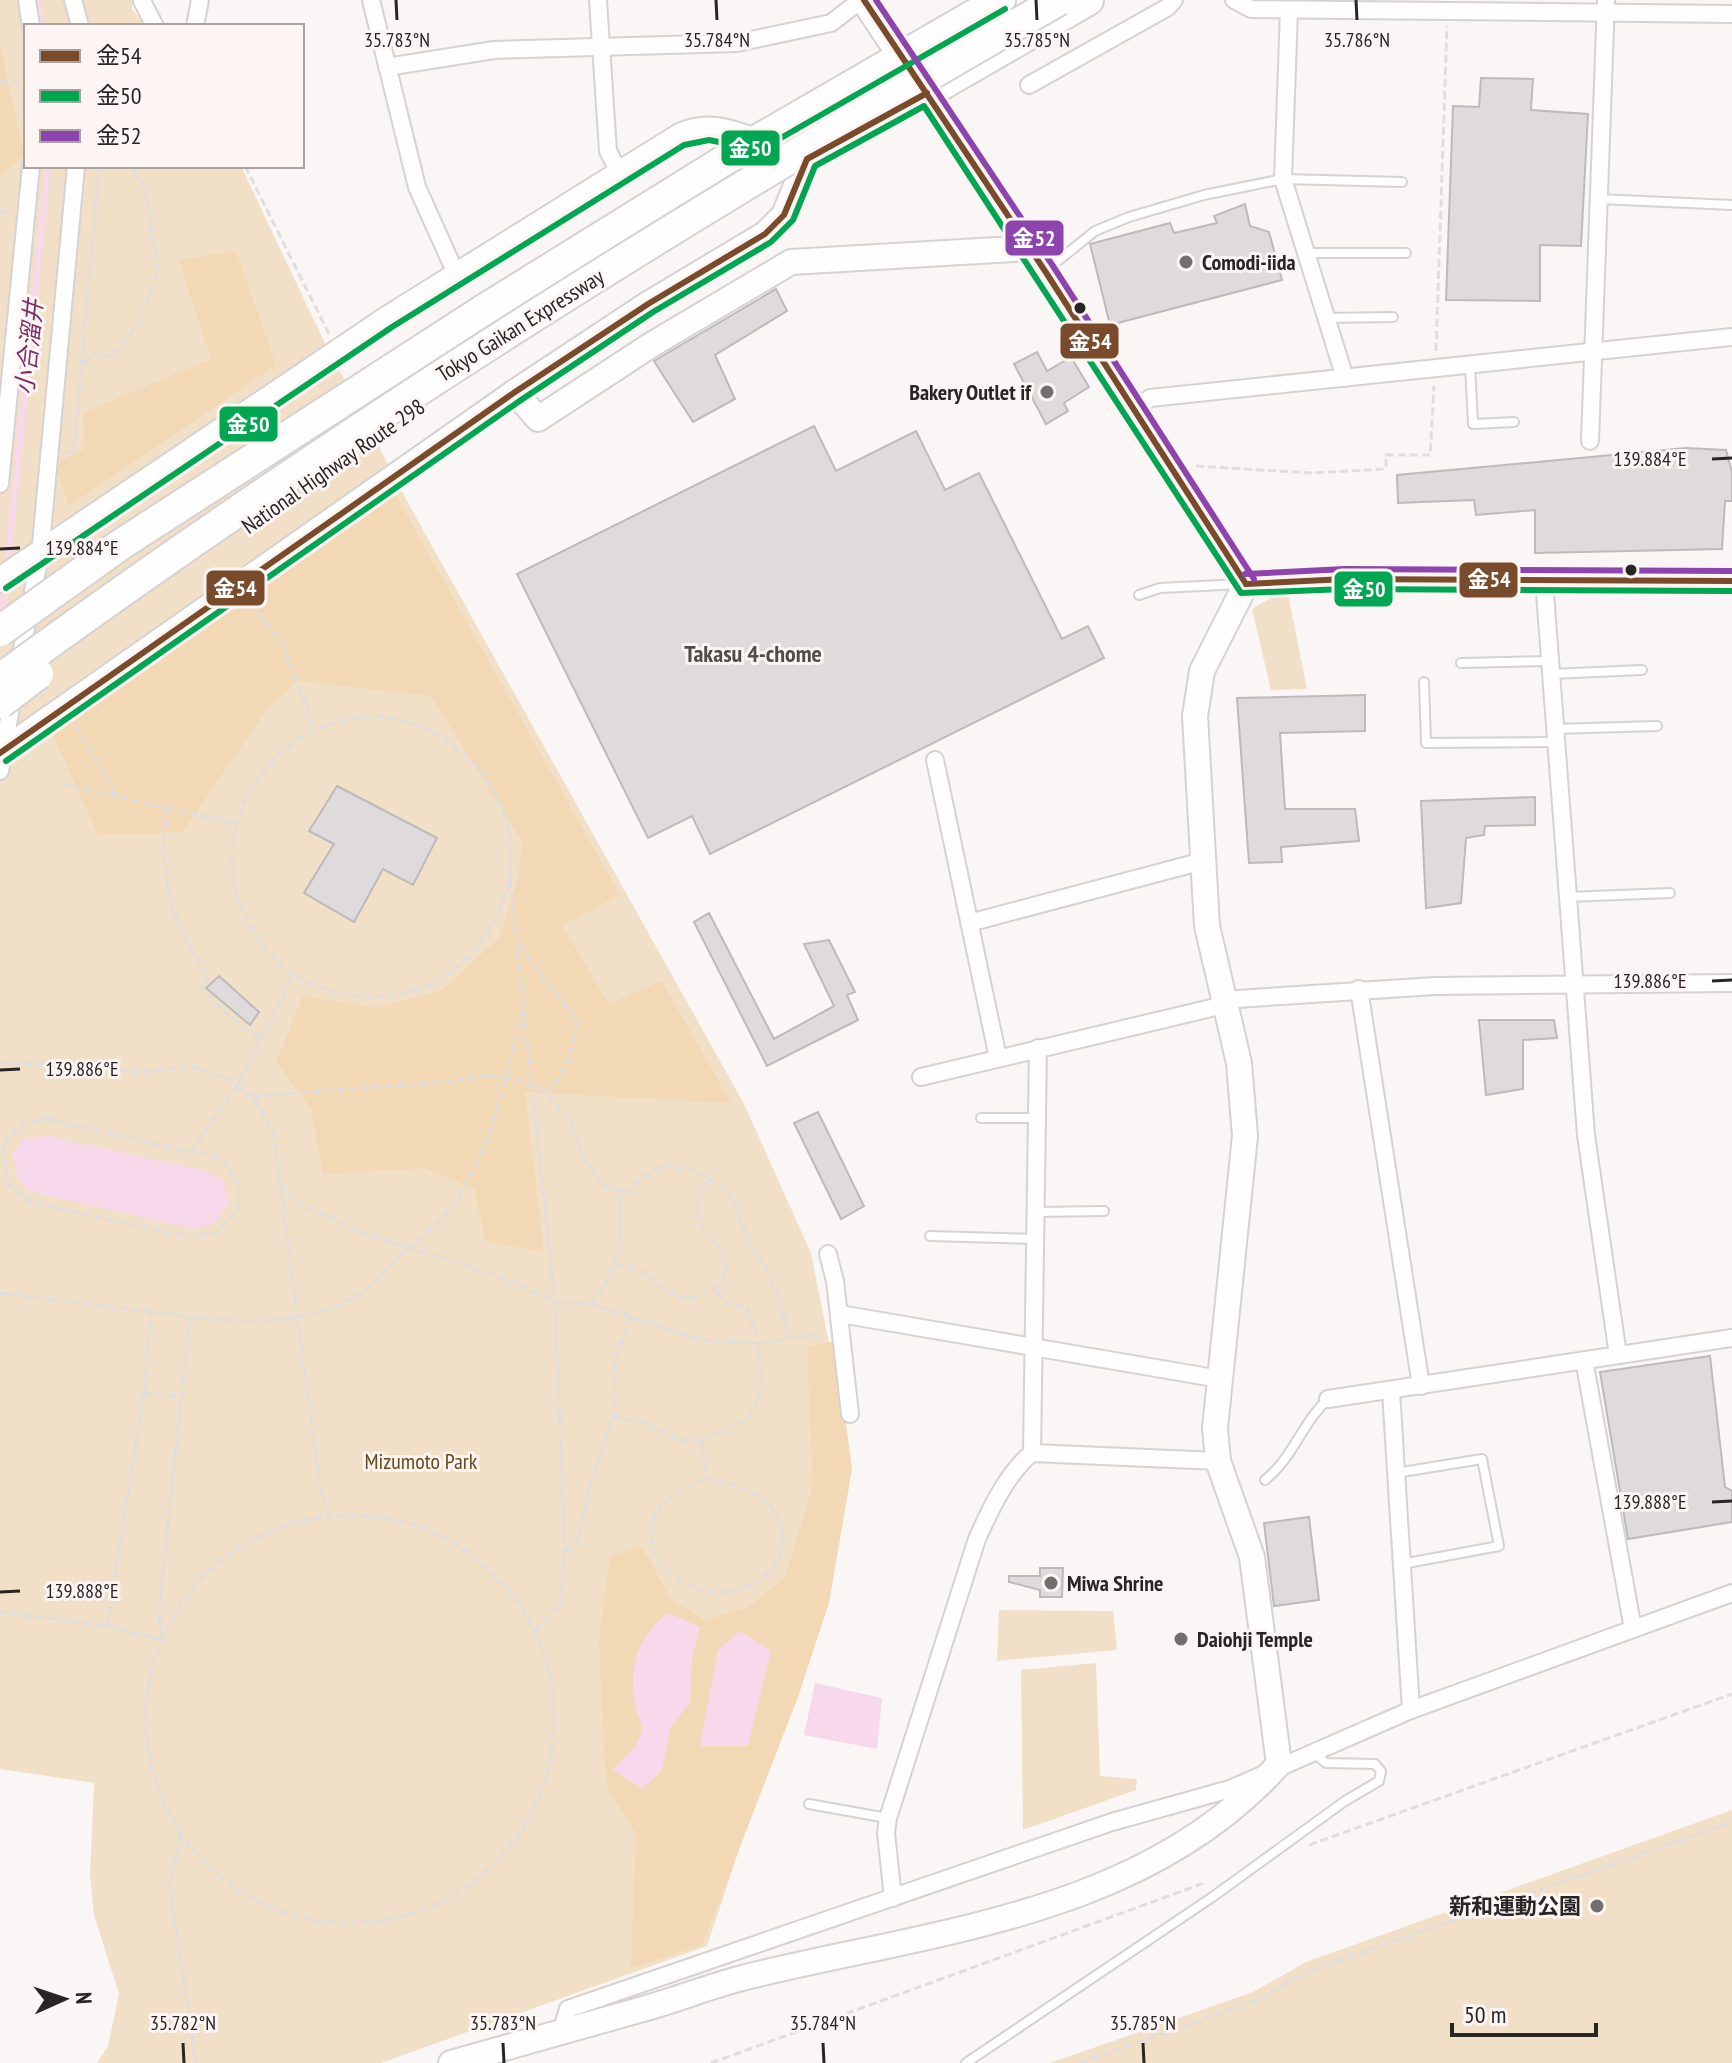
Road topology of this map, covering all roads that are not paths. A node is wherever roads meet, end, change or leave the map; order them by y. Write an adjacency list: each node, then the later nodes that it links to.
1 (27, 0): 17 (street)
2 (73, 0): 18 (street)
3 (200, 0): 20 (street)
4 (371, 0): 23 (street)
5 (598, 0): 21 (street)
6 (862, 0): 21 (street); 22 (main road)
7 (1029, 0): 58 (highway, Tokyo Gaikan Expressway)
8 (1059, 0): 62 (highway, Tokyo Gaikan Expressway, bridge)
9 (1088, 0): 25 (highway, National Highway Route 298)
10 (1174, 0): 24 (street)
11 (1234, 0): 15 (street)
12 (142, 1): 19 (street)
13 (990, 4): 22 (highway, National Highway Route 298)
14 (1606, 6): 15 (street); 16 (street); 33 (street)
15 (1289, 10): 31 (street)
16 (1732, 14)
17 (31, 24)
18 (79, 24)
19 (154, 24)
20 (195, 24)
21 (600, 48): 23 (street); 30 (street)
22 (901, 55): 25 (main road); 26 (highway, National Highway Route 298)
23 (387, 67): 39 (street)
24 (1029, 85)
25 (927, 93): 27 (highway, National Highway Route 298); 35 (main road)
26 (756, 141): 30 (street); 57 (highway, National Highway Route 298, bridge)
27 (807, 159): 46 (street); 64 (highway, National Highway Route 298, bridge)
28 (31, 168): 50 (street)
29 (76, 168): 51 (street)
30 (619, 172): 39 (street)
31 (1283, 179): 32 (lane); 36 (street); 38 (lane)
32 (1402, 182)
33 (1599, 199): 34 (lane); 43 (street)
34 (1732, 205)
35 (1030, 248): 38 (main road); 46 (street)
36 (1305, 253): 37 (lane); 41 (street)
37 (1406, 253)
38 (1045, 271): 47 (main road)
39 (457, 276): 51 (street)
40 (1393, 317): 41 (lane)
41 (1326, 318): 45 (street)
42 (1732, 337): 43 (street)
43 (1593, 351): 44 (street); 49 (street)
44 (1470, 364): 45 (street); 48 (lane)
45 (1345, 378): 47 (street)
46 (515, 392): 67 (street)
47 (1134, 410): 55 (main road)
48 (1514, 422)
49 (1590, 441)
50 (0, 484)
51 (40, 555): 52 (street); 67 (street)
52 (9, 574)
53 (1544, 580): 54 (main road); 55 (main road); 60 (street)
54 (1732, 581)
55 (1246, 584): 56 (lane); 69 (street)
56 (1139, 595)
57 (0, 631)
58 (0, 660)
59 (1461, 663): 60 (lane)
60 (1550, 668): 61 (lane); 66 (street)
61 (1642, 670)
62 (0, 679)
63 (1424, 682): 66 (lane)
64 (0, 703)
65 (1657, 726): 66 (lane)
66 (1554, 736): 71 (street)
67 (1, 758)
68 (935, 760): 72 (street)
69 (1203, 861): 72 (street); 76 (street)
70 (1670, 893): 71 (lane)
71 (1566, 897): 73 (street)
72 (969, 923): 78 (street)
73 (1572, 983): 74 (street); 75 (street); 90 (street)
74 (1732, 983)
75 (1359, 989): 76 (street); 93 (street)
76 (1223, 1002): 77 (street); 92 (street)
77 (1038, 1048): 78 (street); 81 (street)
78 (998, 1058): 79 (street)
79 (921, 1077)
80 (981, 1118): 81 (lane)
81 (1038, 1118): 83 (street)
82 (1104, 1211): 83 (lane)
83 (1037, 1212): 85 (street)
84 (930, 1236): 85 (lane)
85 (1036, 1239): 89 (street)
86 (828, 1254): 87 (street)
87 (840, 1314): 89 (street); 96 (street)
88 (1732, 1338): 90 (street)
89 (1034, 1347): 92 (street); 97 (street)
90 (1618, 1355): 91 (street)
91 (1584, 1360): 93 (street); 103 (street)
92 (1220, 1379): 98 (street)
93 (1421, 1386): 94 (street)
94 (1391, 1391): 95 (street); 99 (street)
95 (1328, 1399): 100 (lane)
96 (850, 1414)
97 (1032, 1453): 98 (street); 108 (street)
98 (1218, 1461): 106 (street)
99 (1395, 1473): 101 (street); 101 (lane)
100 (1265, 1480)
101 (1401, 1564): 104 (street)
102 (1732, 1593): 103 (street)
103 (1633, 1629): 104 (street)
104 (1411, 1710): 105 (street)
105 (1312, 1751): 106 (street); 112 (lane)
106 (1279, 1764): 109 (street); 110 (street)
107 (809, 1804): 108 (lane)
108 (888, 1818): 109 (street)
109 (893, 1898): 110 (street)
110 (561, 2032): 111 (street)
111 (451, 2063)
112 (966, 2063)

